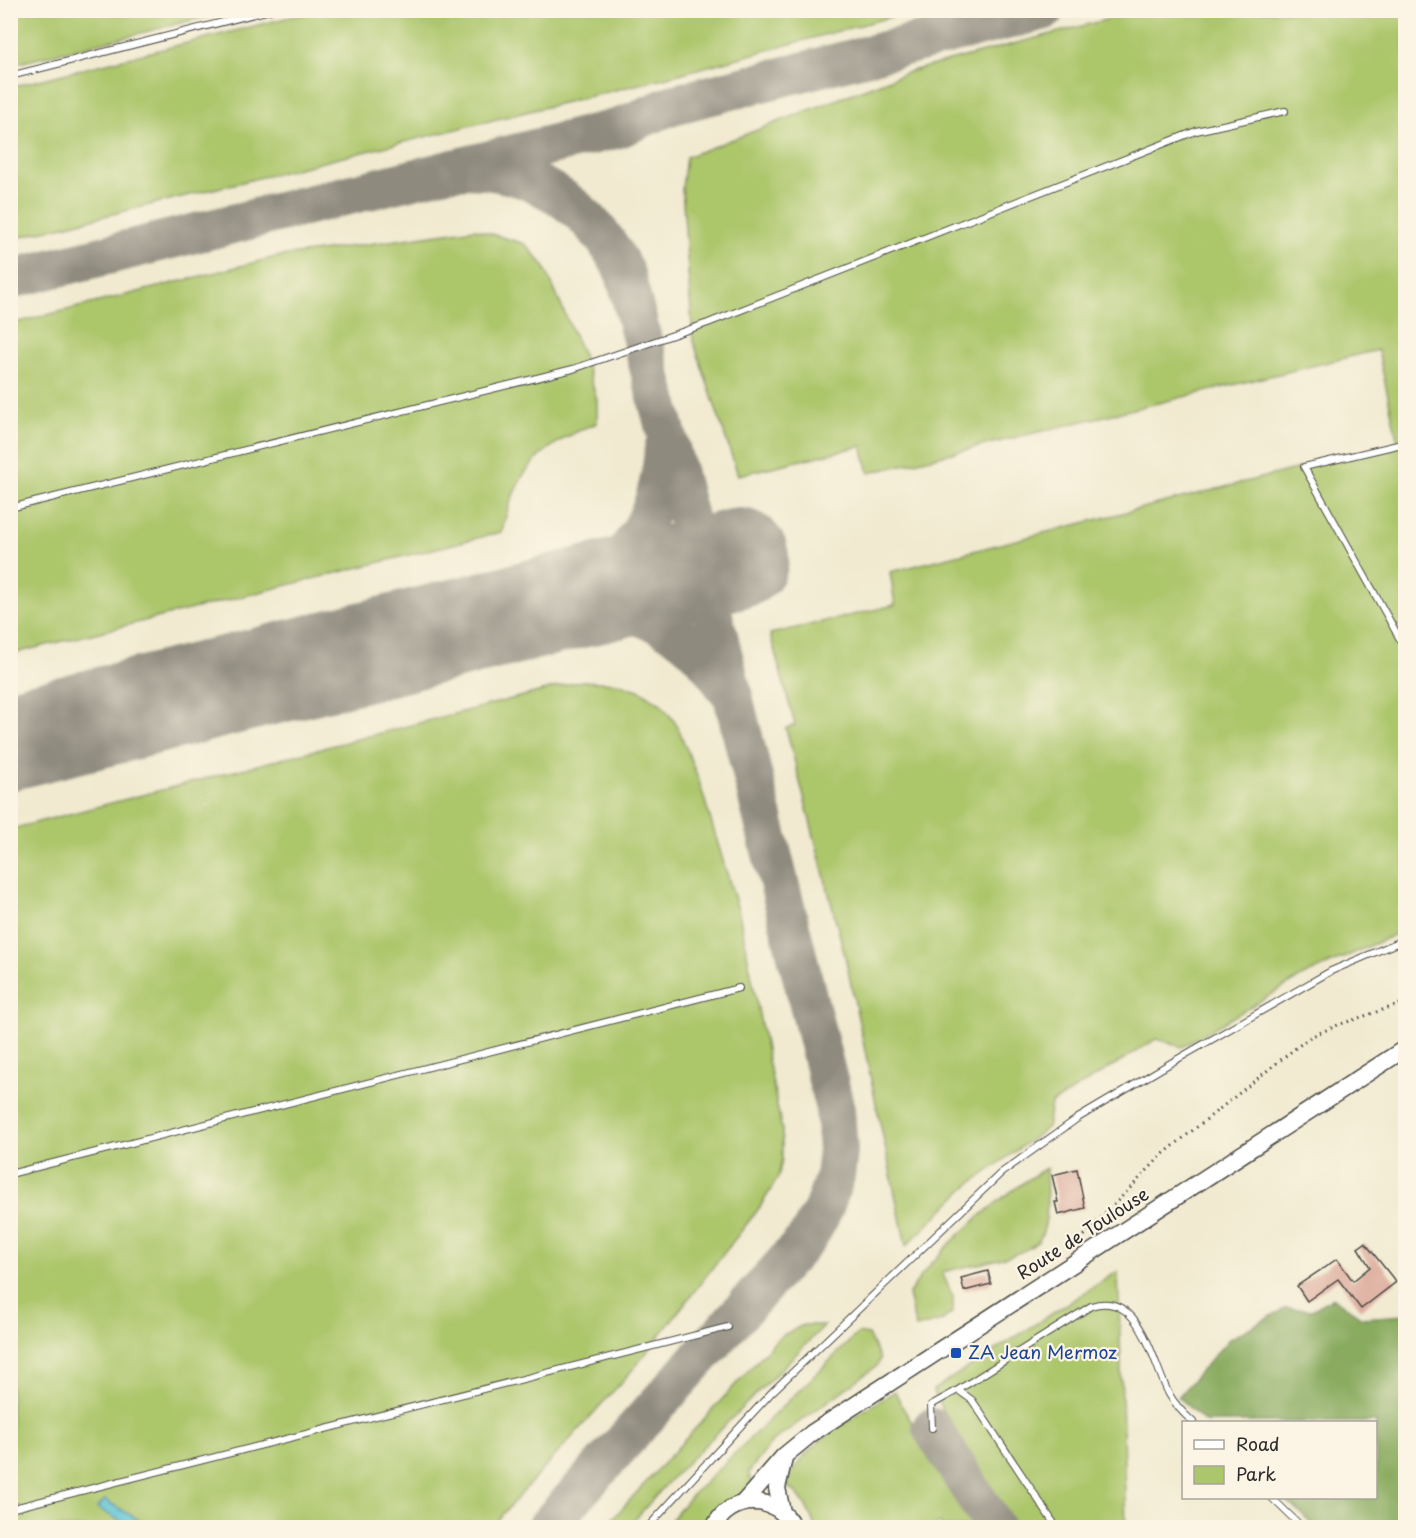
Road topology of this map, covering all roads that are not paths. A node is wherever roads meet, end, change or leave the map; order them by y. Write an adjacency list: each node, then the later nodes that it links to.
1 (270, 10): 2 (lane)
2 (10, 76)
3 (1285, 111): 5 (lane)
4 (1406, 443): 6 (lane)
5 (10, 508)
6 (1406, 650)
7 (1406, 939): 20 (lane)
8 (739, 988): 10 (lane)
9 (1406, 1048): 15 (main road, Route de Toulouse)
10 (10, 1174)
11 (728, 1327): 18 (lane)
12 (958, 1390): 13 (lane); 14 (lane); 23 (lane)
13 (1192, 1421)
14 (932, 1428)
15 (784, 1456): 17 (main road, Route de Toulouse); 19 (main road)
16 (1274, 1499): 24 (lane)
17 (744, 1502): 19 (main road); 21 (main road, Route de Toulouse)
18 (10, 1509)
19 (782, 1512): 22 (main road)
20 (647, 1527)
21 (714, 1527)
22 (793, 1527)
23 (1057, 1527)
24 (1303, 1527)

